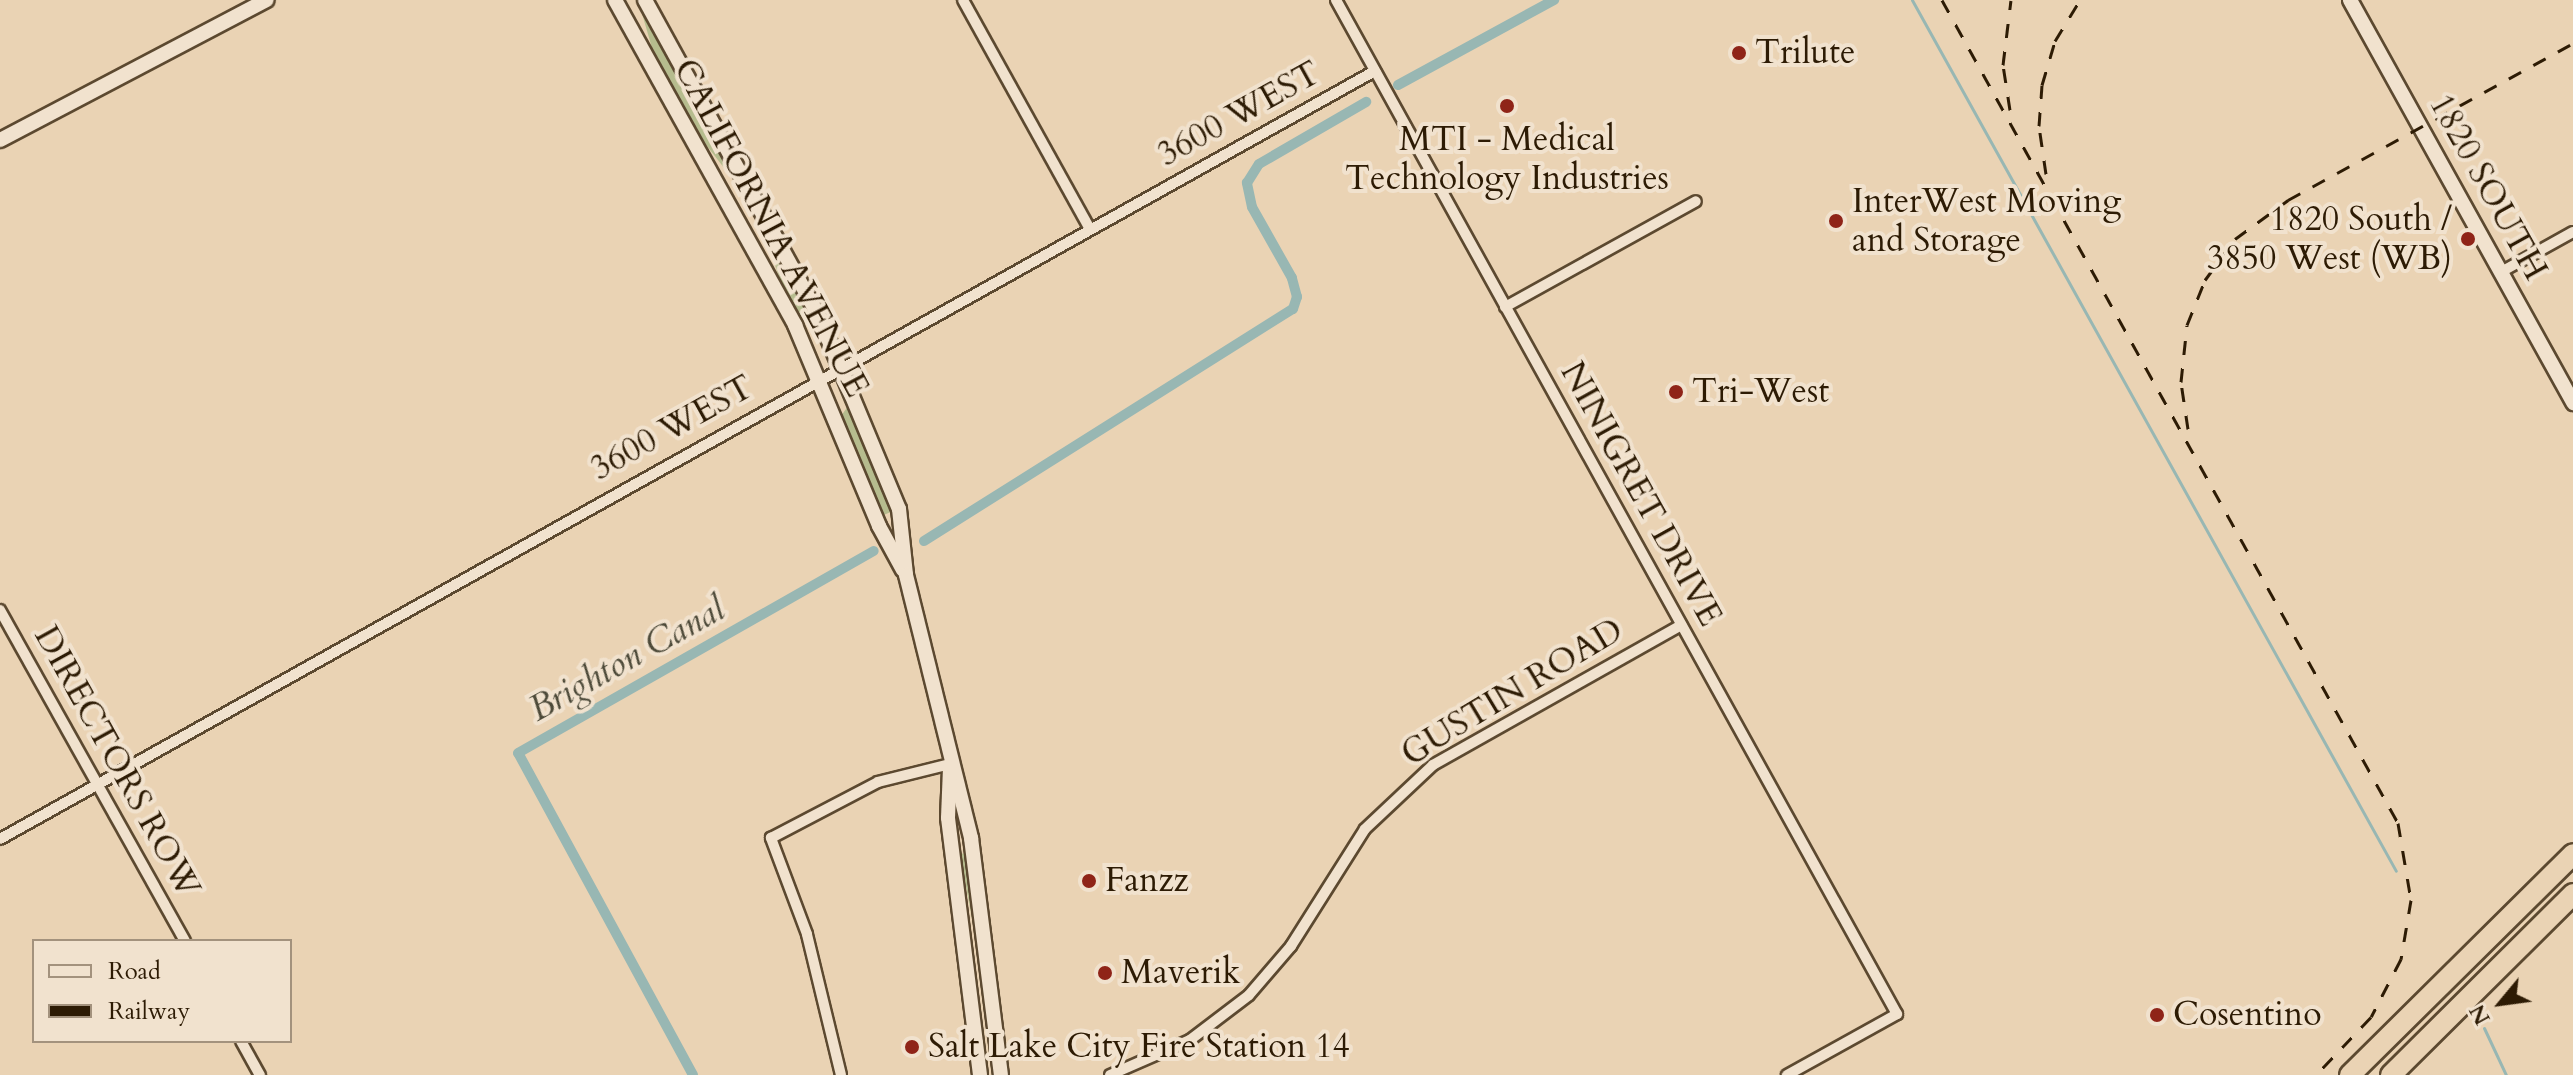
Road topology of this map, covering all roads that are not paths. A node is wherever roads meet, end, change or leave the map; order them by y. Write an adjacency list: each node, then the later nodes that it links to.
1 (267, 0): 8 (main road)
2 (645, 0): 10 (main road, CALIFORNIA AVENUE)
3 (963, 0): 12 (street)
4 (1336, 0): 7 (street, NINIGRET DRIVE)
5 (2350, 0): 14 (main road, 1820 SOUTH)
6 (621, 2): 11 (main road, CALIFORNIA AVENUE)
7 (1375, 71): 12 (street, 3600 WEST); 15 (street, NINIGRET DRIVE)
8 (0, 140)
9 (1696, 201): 15 (street)
10 (762, 209): 11 (main road); 16 (main road, CALIFORNIA AVENUE)
11 (739, 221): 17 (main road, CALIFORNIA AVENUE)
12 (1090, 229): 16 (street, 3600 WEST)
13 (2573, 232): 14 (street)
14 (2501, 272): 18 (main road, 1820 SOUTH)
15 (1505, 307): 21 (street, NINIGRET DRIVE)
16 (842, 365): 17 (street, 3600 WEST); 19 (main road, CALIFORNIA AVENUE)
17 (820, 377): 19 (main road, CALIFORNIA AVENUE); 23 (street, 3600 WEST)
18 (2573, 403)
19 (906, 575): 22 (main road, CALIFORNIA AVENUE)
20 (0, 610): 23 (street, DIRECTORS ROW)
21 (1681, 625): 33 (street, GUSTIN ROAD); 34 (street, NINIGRET DRIVE)
22 (950, 764): 30 (street); 31 (main road, CALIFORNIA AVENUE); 32 (main road, CALIFORNIA AVENUE)
23 (97, 784): 24 (street, 3600 WEST); 27 (street, DIRECTORS ROW)
24 (0, 839)
25 (2573, 854): 35 (highway)
26 (2573, 894): 36 (highway)
27 (184, 939)
28 (242, 1043): 29 (street)
29 (260, 1075)
30 (841, 1075)
31 (980, 1075)
32 (1001, 1075)
33 (1110, 1075)
34 (1787, 1075)
35 (2350, 1075)
36 (2391, 1075)

